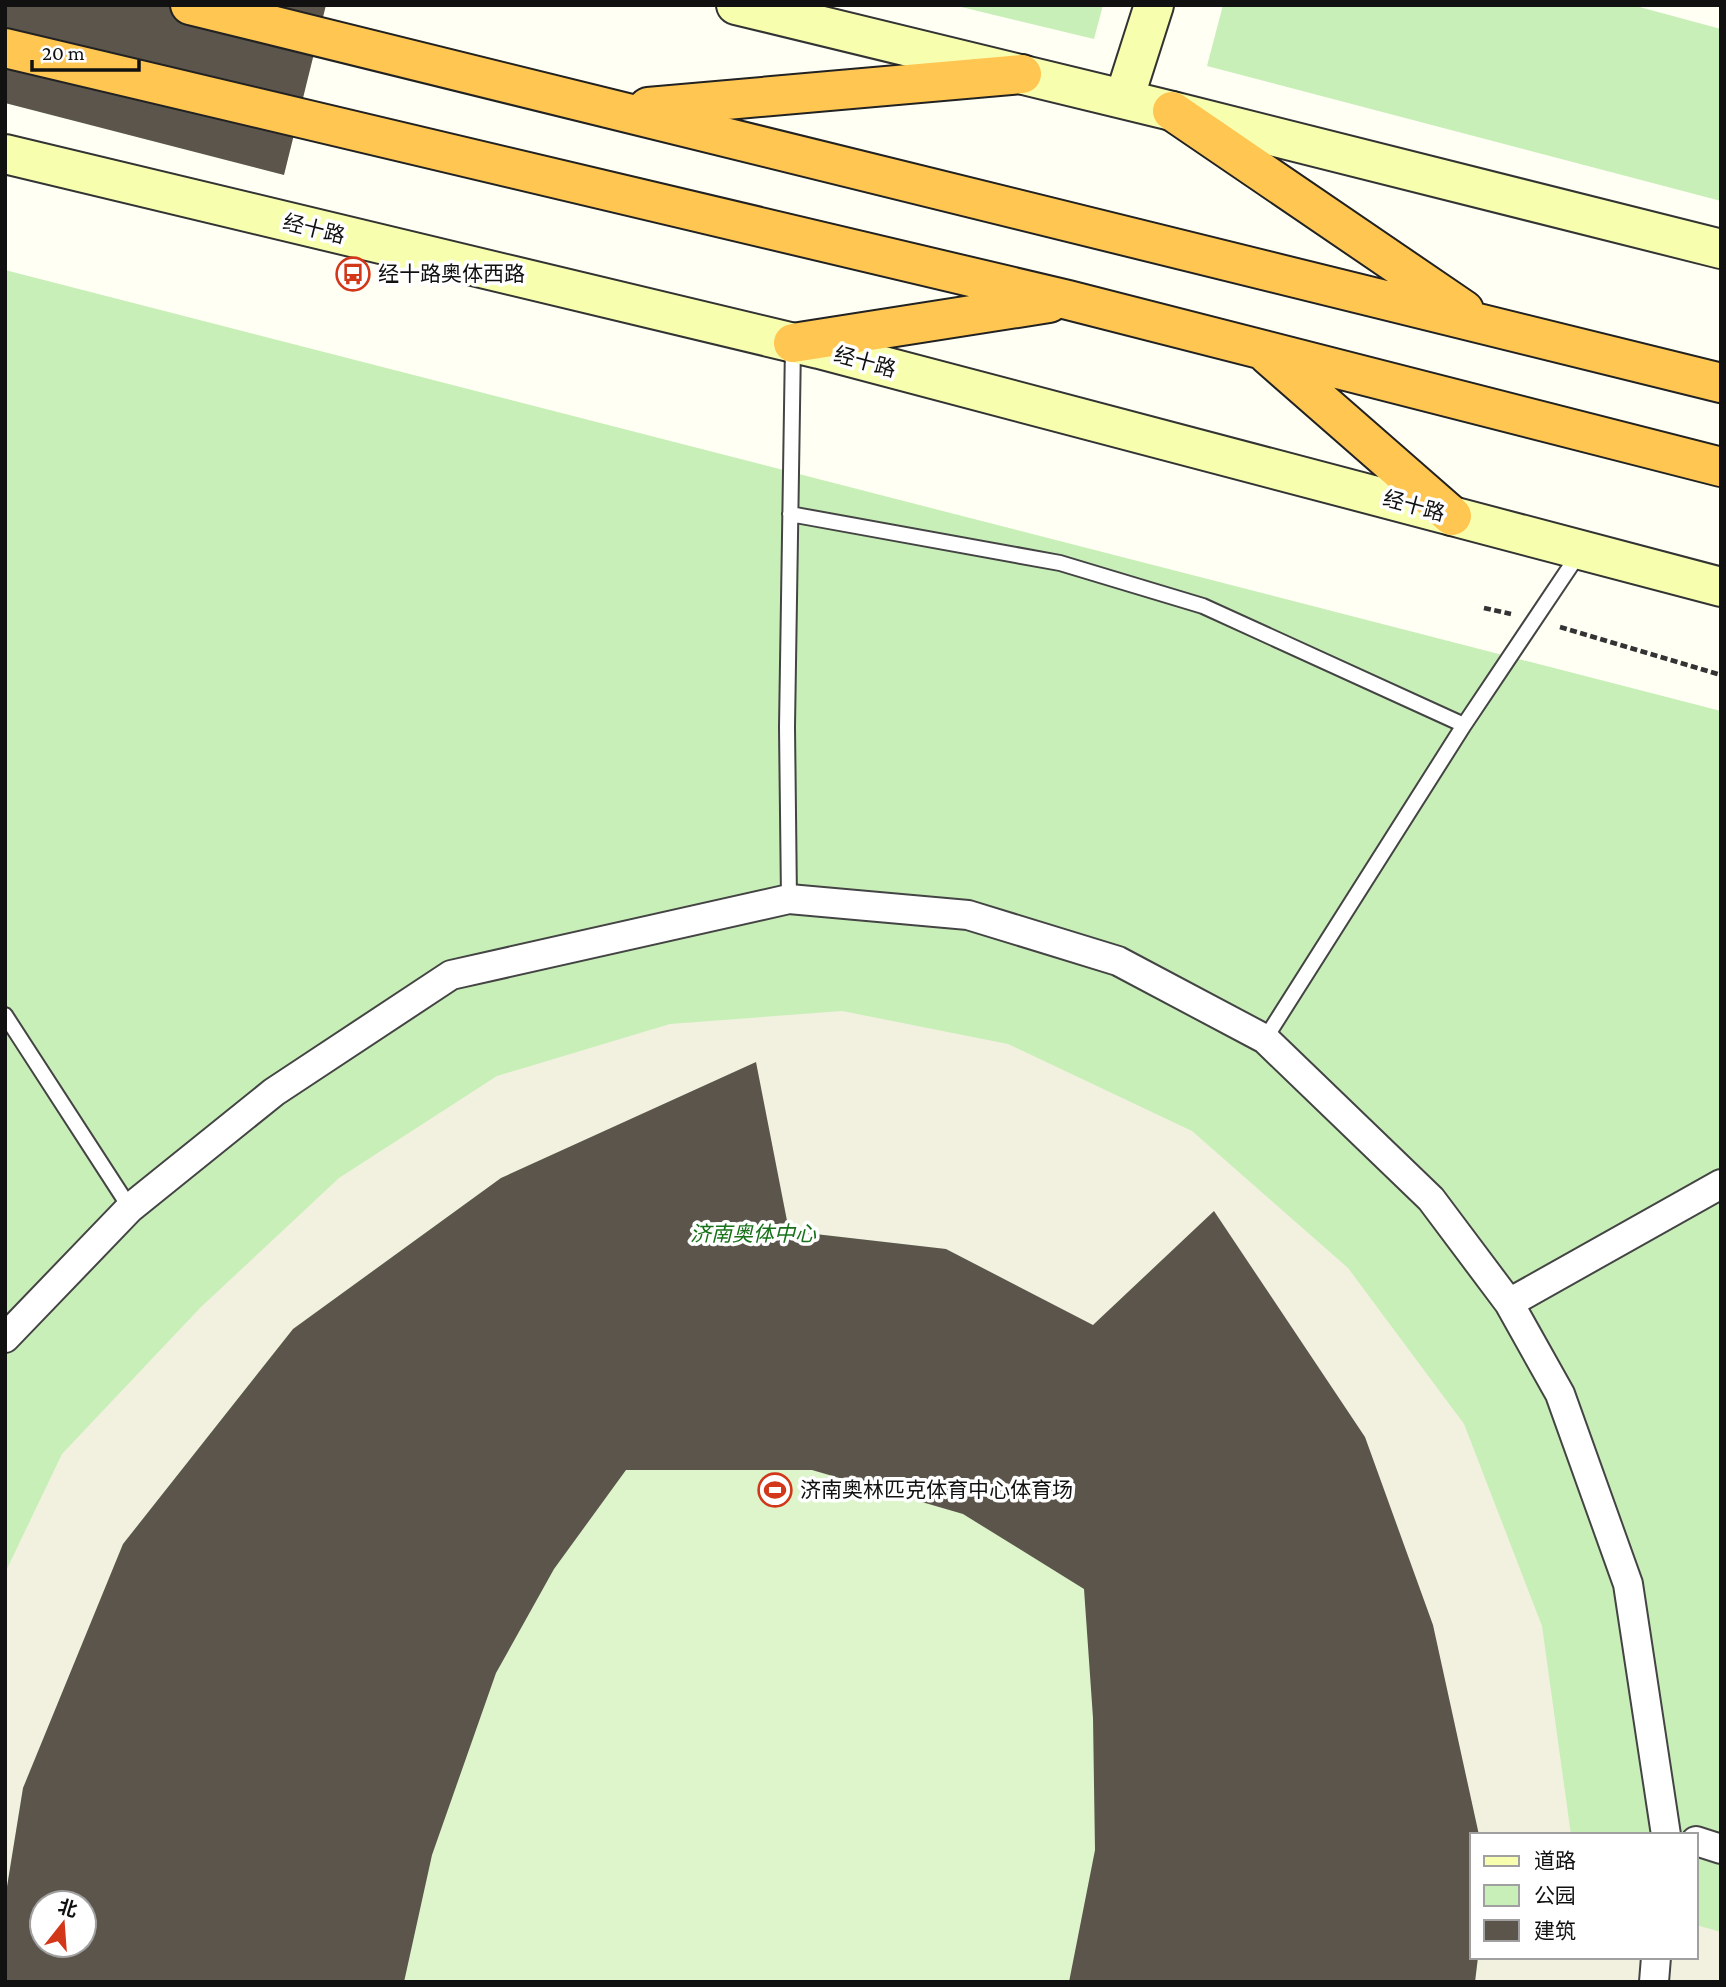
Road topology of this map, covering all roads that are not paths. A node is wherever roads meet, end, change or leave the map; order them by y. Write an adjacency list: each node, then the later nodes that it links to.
1 (190, 5): 7 (highway)
2 (736, 5): 5 (main road)
3 (1154, 5): 6 (main road)
4 (5, 48): 11 (highway)
5 (1022, 74): 6 (main road); 7 (highway)
6 (1124, 99): 8 (main road)
7 (618, 110): 12 (highway)
8 (1172, 111): 10 (main road); 12 (highway)
9 (5, 154): 13 (main road, 经十路)
10 (1721, 249)
11 (1068, 300): 13 (highway); 14 (highway)
12 (1486, 325): 15 (highway)
13 (793, 343): 17 (lane); 18 (main road, 经十路)
14 (1261, 349): 16 (highway); 18 (highway)
15 (1721, 383)
16 (1721, 467)
17 (790, 514): 21 (lane); 22 (lane)
18 (1452, 516): 19 (main road, 经十路)
19 (1581, 551): 20 (main road, 经十路); 21 (lane)
20 (1721, 587)
21 (1464, 725): 24 (lane)
22 (789, 899): 24 (street); 26 (street)
23 (5, 1015): 26 (lane)
24 (1265, 1039): 27 (street)
25 (1721, 1184): 27 (street)
26 (130, 1208): 28 (street)
27 (1509, 1303): 29 (street)
28 (5, 1338)
29 (1669, 1833)
30 (1698, 1842): 31 (street)
31 (1721, 1849)
32 (1656, 1959): 33 (street)
33 (1654, 1982)

